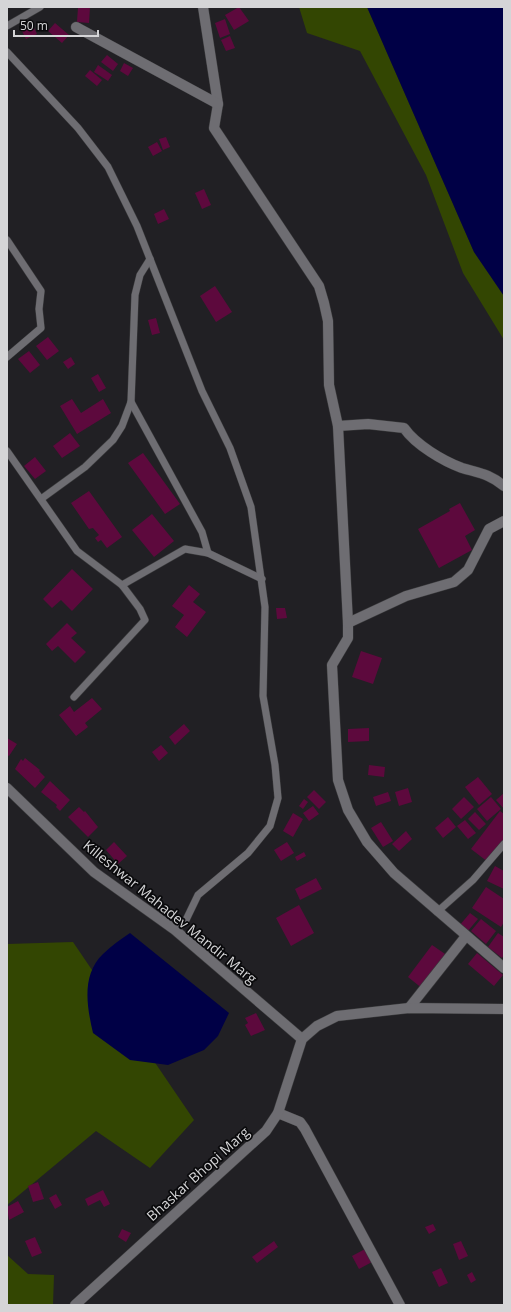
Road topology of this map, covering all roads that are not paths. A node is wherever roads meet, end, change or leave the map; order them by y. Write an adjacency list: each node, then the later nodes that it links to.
1 (40, 7): 3 (lane)
2 (203, 7): 6 (street)
3 (7, 26)
4 (76, 27): 6 (street)
5 (7, 52): 8 (lane)
6 (218, 104): 11 (street)
7 (7, 240): 9 (lane)
8 (150, 259): 10 (lane); 17 (lane)
9 (7, 358)
10 (131, 402): 14 (lane); 16 (lane)
11 (338, 426): 13 (street); 19 (street)
12 (7, 451): 14 (lane)
13 (504, 486)
14 (41, 499): 18 (lane)
15 (504, 521): 19 (street)
16 (208, 553): 17 (lane); 18 (lane)
17 (262, 579): 24 (lane)
18 (122, 585): 20 (lane)
19 (348, 623): 23 (street)
20 (74, 697)
21 (7, 788): 24 (street, Killeshwar Mahadev Mandir Marg)
22 (504, 844): 23 (lane)
23 (437, 912): 25 (street)
24 (175, 930): 29 (street, Killeshwar Mahadev Mandir Marg)
25 (466, 936): 26 (street); 27 (street)
26 (504, 968)
27 (409, 1008): 28 (street); 29 (street)
28 (504, 1009)
29 (302, 1039): 30 (street, Bhaskar Bhopi Marg)
30 (278, 1113): 31 (street, Bhaskar Bhopi Marg); 32 (street)
31 (76, 1305)
32 (400, 1305)

